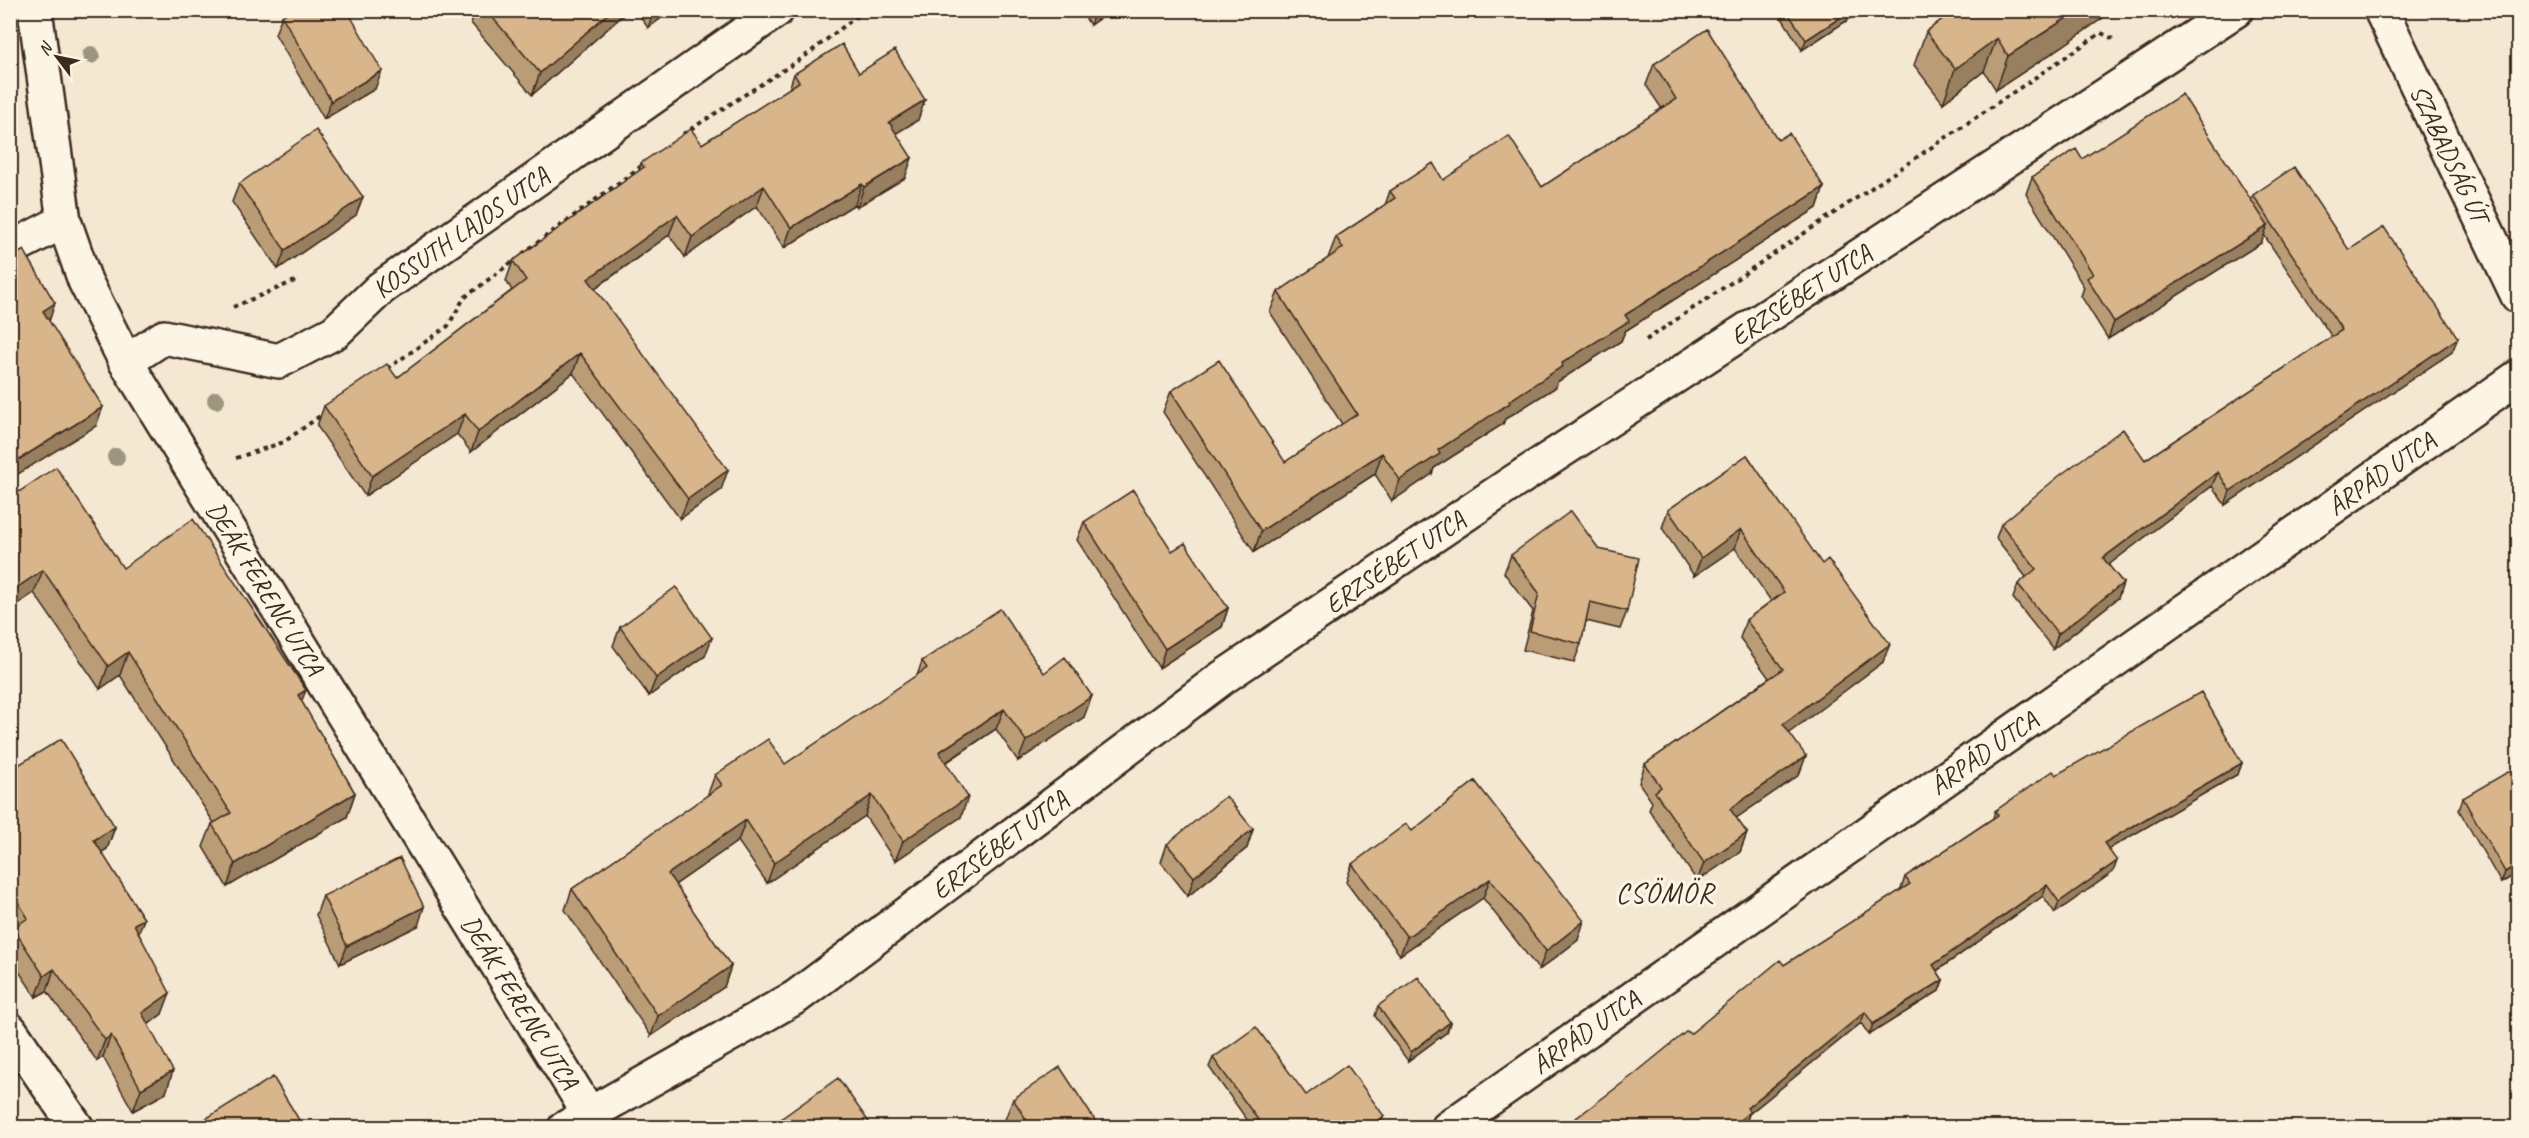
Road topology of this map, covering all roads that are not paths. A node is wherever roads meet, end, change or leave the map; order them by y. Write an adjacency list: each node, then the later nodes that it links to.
1 (35, 10): 5 (street, DEÁK FERENC UTCA)
2 (777, 10): 8 (street, KOSSUTH LAJOS UTCA)
3 (2236, 10): 11 (street, ERZSÉBET UTCA)
4 (2381, 10): 7 (street, SZABADSÁG ÚT)
5 (64, 221): 6 (street); 8 (street, DEÁK FERENC UTCA)
6 (10, 249)
7 (2518, 296)
8 (126, 362): 11 (street, DEÁK FERENC UTCA)
9 (2518, 377): 13 (street, ÁRPÁD UTCA)
10 (10, 1029): 12 (street)
11 (584, 1123)
12 (77, 1128)
13 (1448, 1128)

